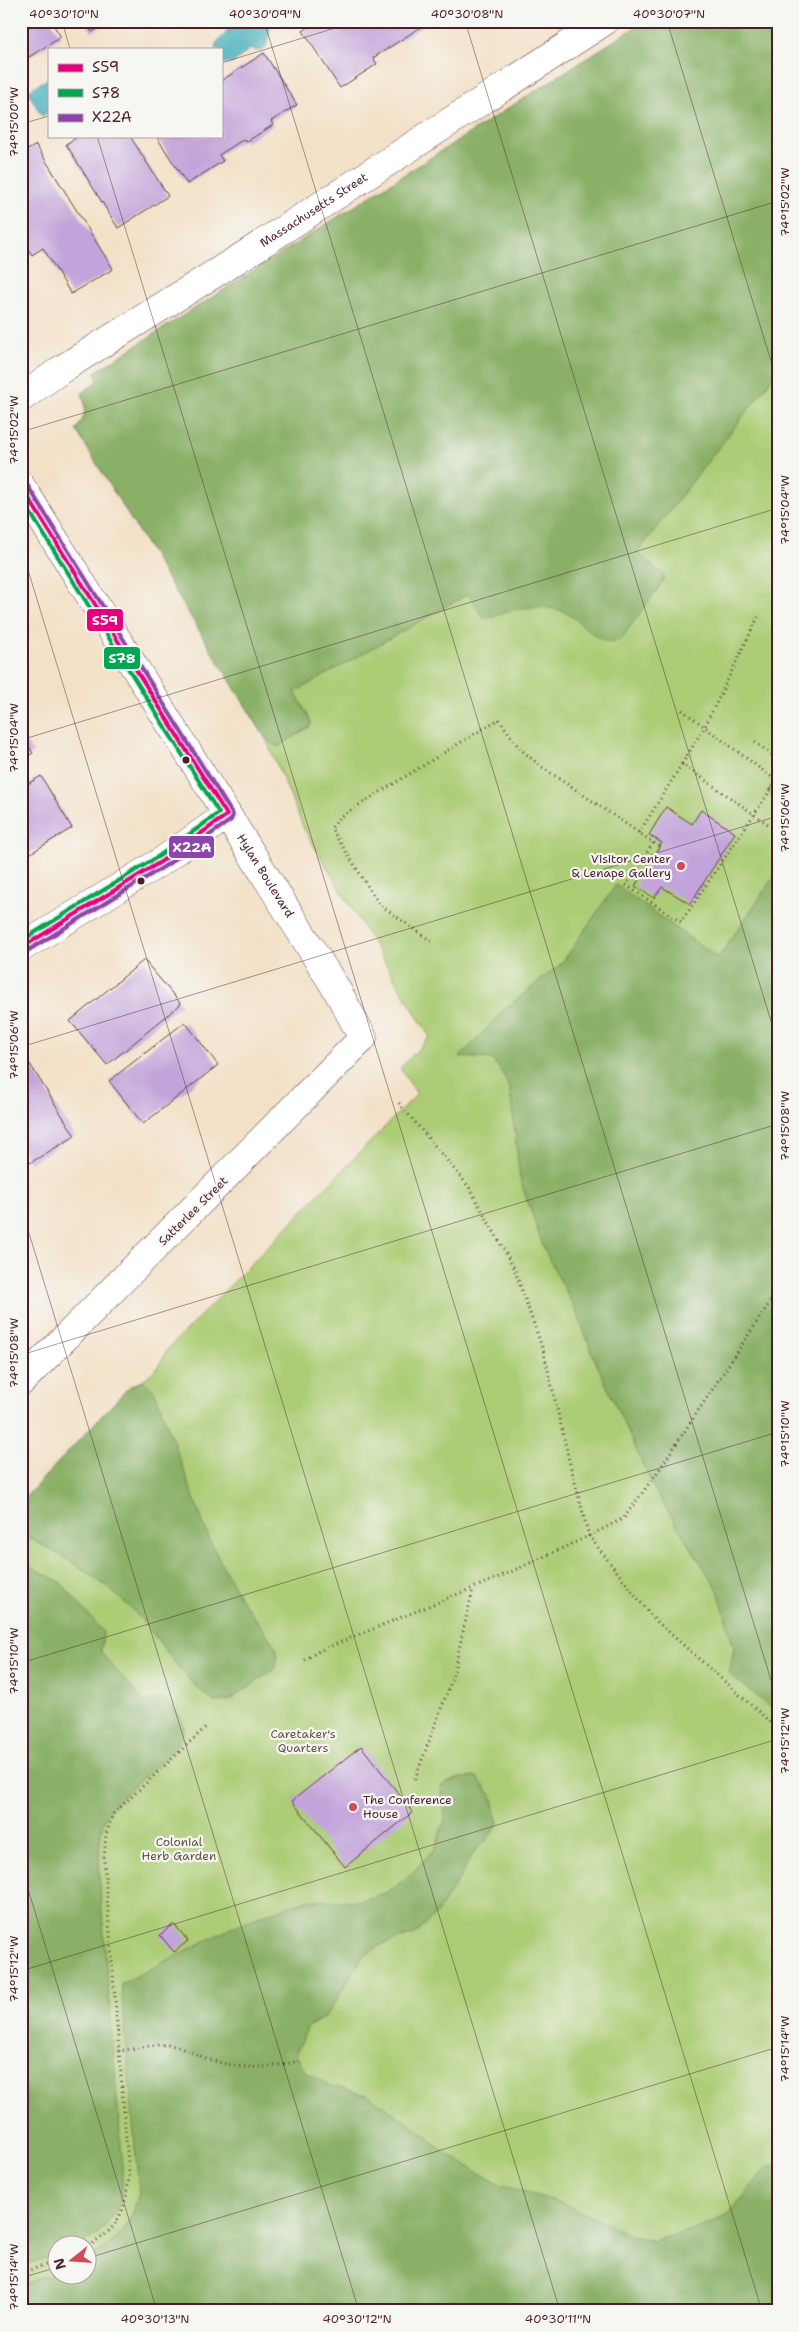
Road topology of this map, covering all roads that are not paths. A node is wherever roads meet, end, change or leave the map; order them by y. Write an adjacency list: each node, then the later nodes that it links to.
1 (605, 21): 2 (street, Massachusetts Street)
2 (21, 398)
3 (21, 486): 4 (street, Hylan Boulevard)
4 (227, 815): 5 (street); 6 (street, Hylan Boulevard)
5 (21, 948)
6 (363, 1038): 7 (street, Satterlee Street)
7 (21, 1382)

